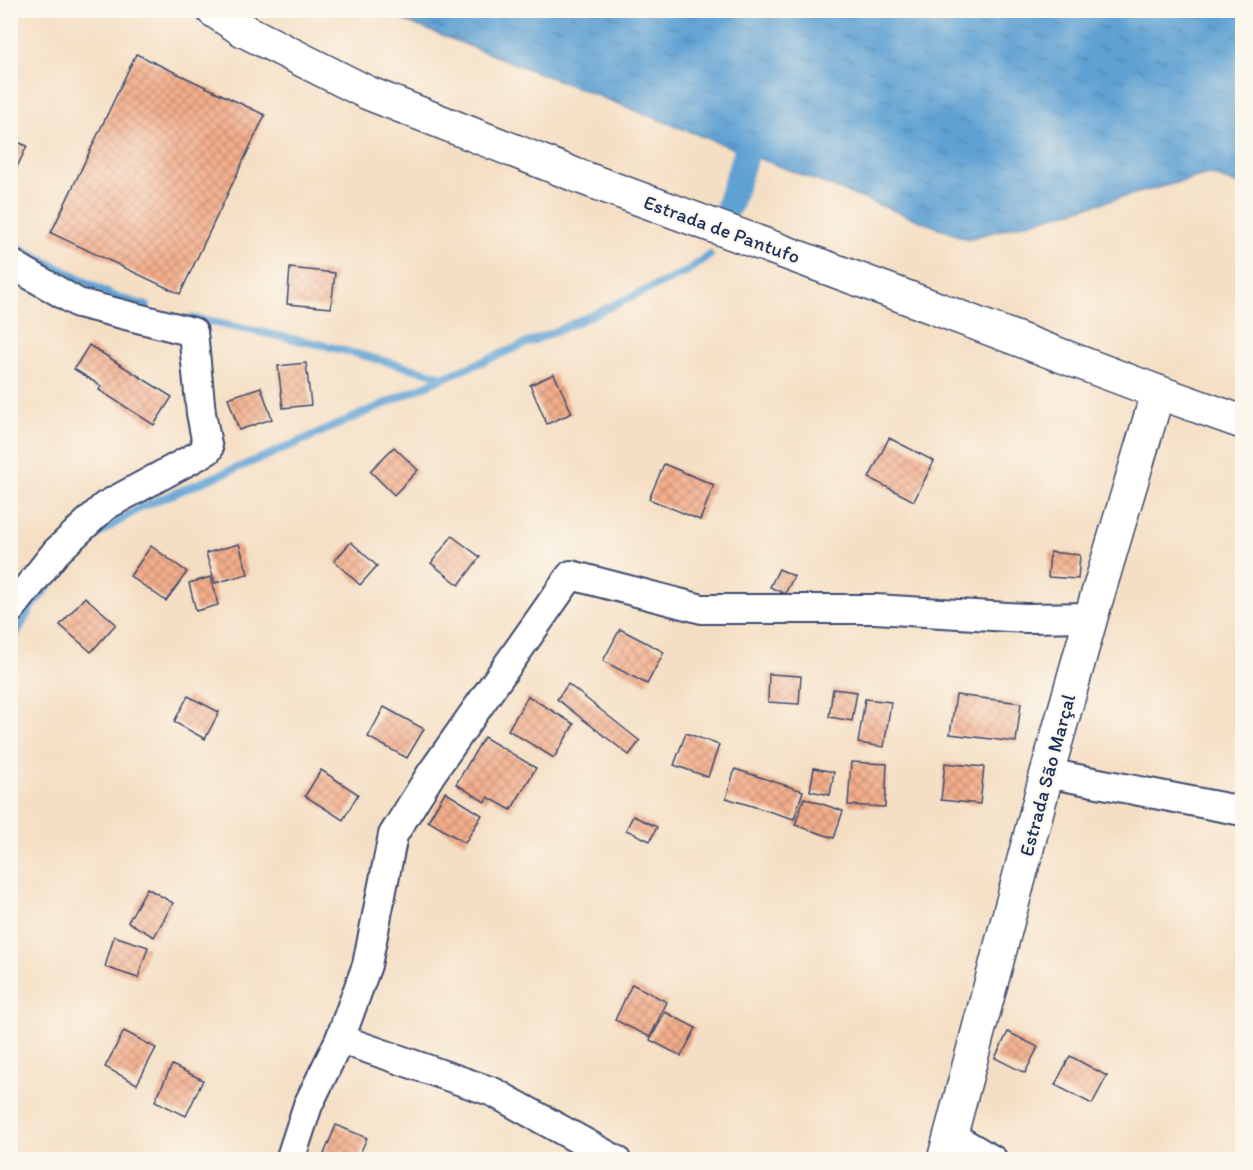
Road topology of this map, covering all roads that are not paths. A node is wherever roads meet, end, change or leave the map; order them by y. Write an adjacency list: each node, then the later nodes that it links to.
1 (213, 10): 3 (street, Estrada de Pantufo)
2 (10, 263): 5 (street)
3 (1158, 392): 4 (street, Estrada de Pantufo); 6 (street, Estrada São Marçal)
4 (1242, 422)
5 (10, 610)
6 (1091, 617): 7 (street, Estrada São Marçal); 9 (street)
7 (1047, 773): 8 (street); 10 (street, Estrada São Marçal)
8 (1242, 811)
9 (340, 1039): 11 (street); 12 (street)
10 (947, 1147): 13 (street)
11 (290, 1160)
12 (616, 1160)
13 (993, 1160)

